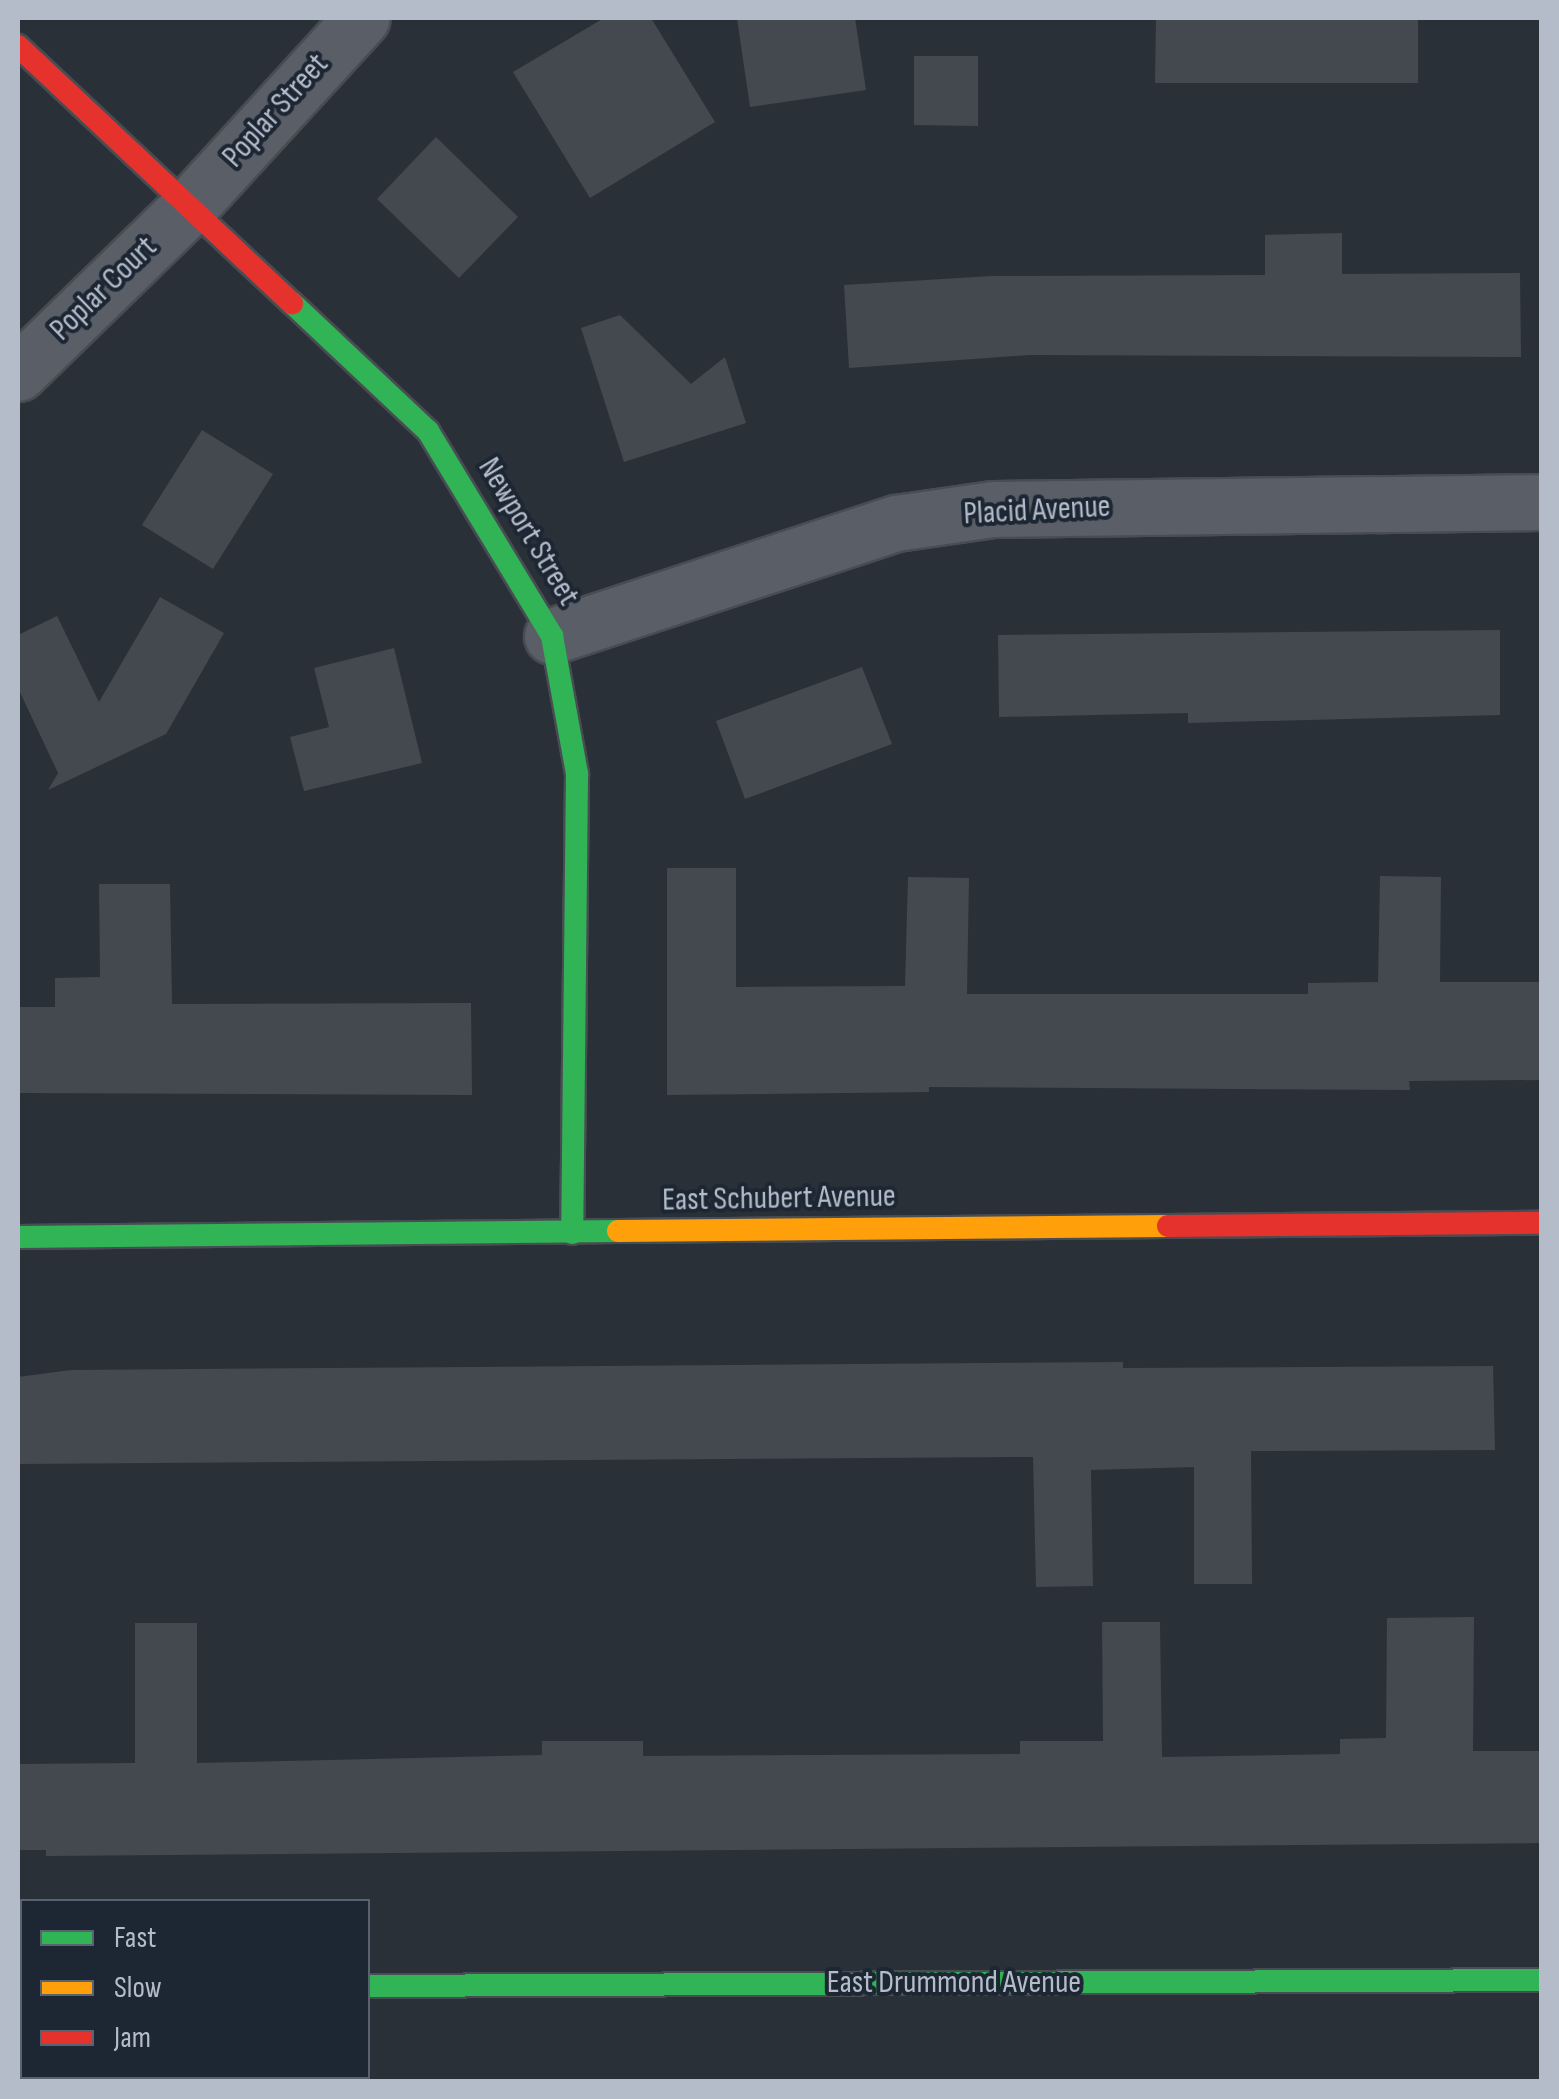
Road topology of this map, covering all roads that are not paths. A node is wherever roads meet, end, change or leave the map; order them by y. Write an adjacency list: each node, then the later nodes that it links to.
1 (362, 18): 3 (street, Poplar Street)
2 (18, 46): 3 (street, Newport Street)
3 (191, 204): 4 (street, Poplar Court); 6 (street, Newport Street)
4 (18, 373)
5 (1542, 502): 6 (street, Placid Avenue)
6 (552, 636): 8 (street, Newport Street)
7 (1542, 1224): 8 (street, East Schubert Avenue)
8 (572, 1233): 9 (street, East Schubert Avenue)
9 (18, 1236)
10 (1542, 1980): 11 (street, East Drummond Avenue)
11 (370, 1986)

